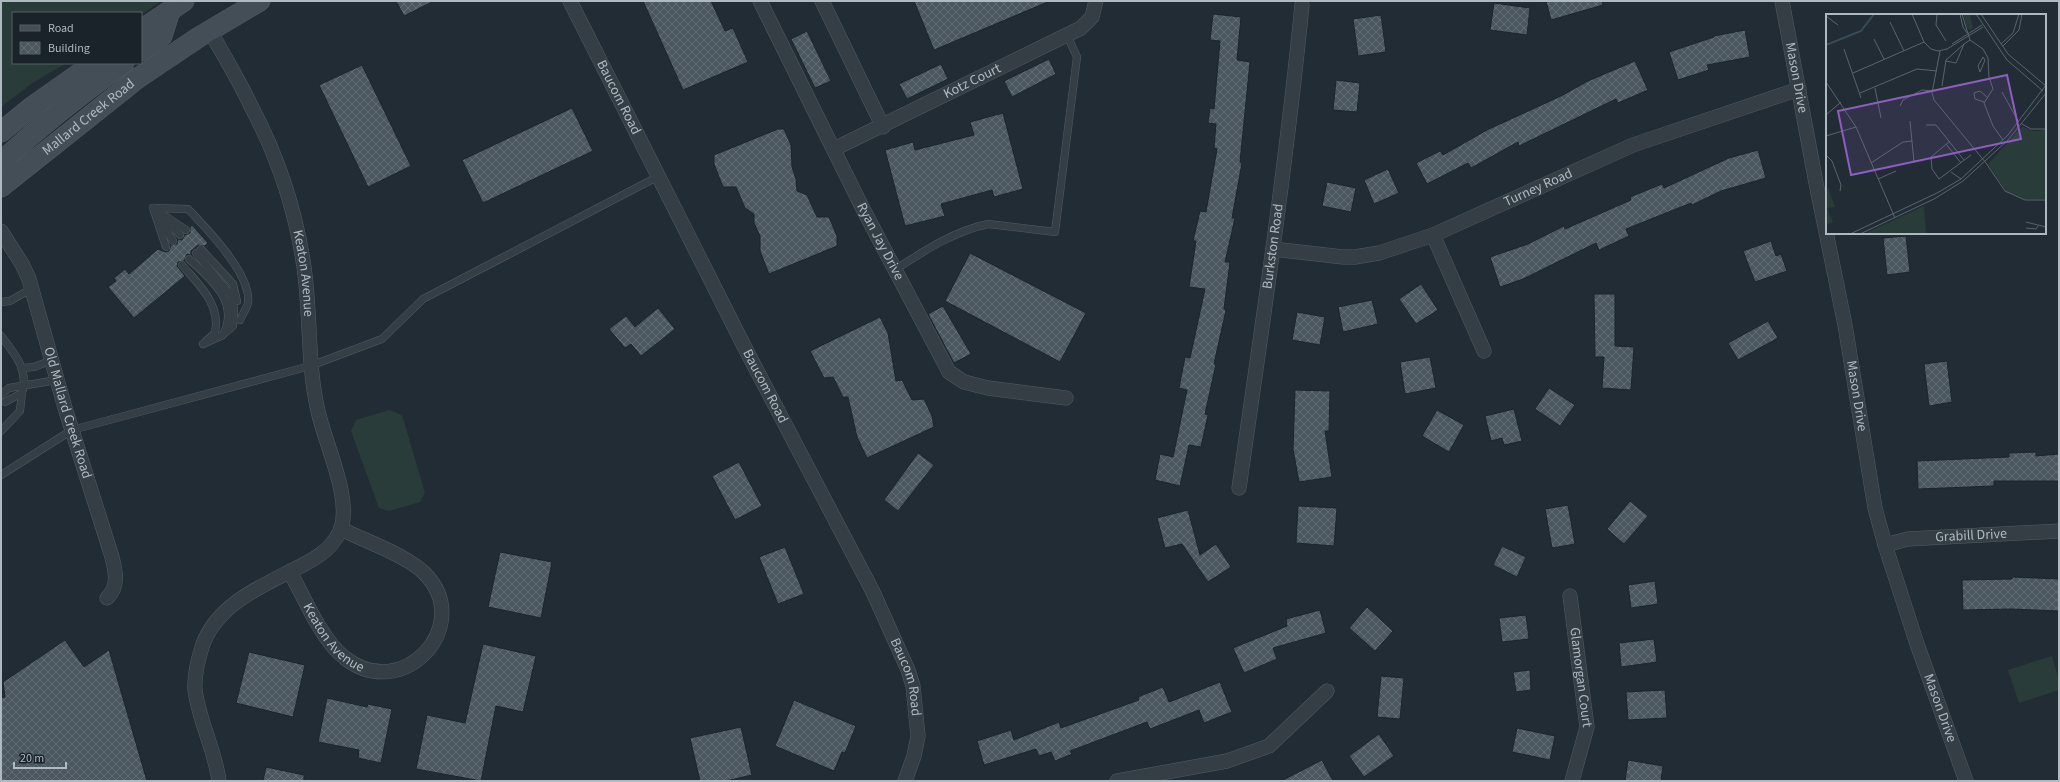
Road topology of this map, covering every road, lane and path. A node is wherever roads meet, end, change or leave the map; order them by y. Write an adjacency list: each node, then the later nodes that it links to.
1 (260, 1): 10 (main road, Mallard Creek Road)
2 (570, 1): 20 (street, Baucom Road)
3 (760, 1): 18 (street, Ryan Jay Drive)
4 (822, 1): 16 (street)
5 (1096, 1): 11 (street, Kotz Court)
6 (1782, 1): 15 (street, Mason Drive)
7 (1302, 5): 31 (street, Burkston Road)
8 (177, 6): 9 (main road); 12 (main road)
9 (142, 29)
10 (210, 31): 21 (main road, Mallard Creek Road); 43 (street, Keaton Avenue)
11 (1067, 36): 16 (street, Kotz Court); 34 (lane)
12 (142, 50)
13 (93, 64): 17 (main road)
14 (123, 64): 19 (main road)
15 (1799, 89): 25 (street, Mason Drive); 28 (street, Turney Road)
16 (883, 127): 18 (street, Kotz Court)
17 (1, 132)
18 (834, 149): 34 (street, Ryan Jay Drive)
19 (1, 162)
20 (659, 176): 43 (lane); 62 (street, Baucom Road)
21 (1, 187)
22 (153, 208): 23 (lane); 27 (lane); 29 (lane); 30 (lane); 37 (lane)
23 (186, 230)
24 (1, 231): 35 (street, Old Mallard Creek Road)
25 (1826, 232)
26 (1826, 234): 56 (street, Mason Drive)
27 (180, 235)
28 (1433, 235): 31 (street, Turney Road); 41 (street)
29 (172, 241)
30 (166, 246)
31 (1273, 249): 53 (street, Burkston Road)
32 (189, 259): 39 (lane)
33 (182, 265): 39 (lane)
34 (896, 269): 49 (street, Ryan Jay Drive)
35 (32, 289): 36 (lane); 42 (street, Old Mallard Creek Road)
36 (1, 302)
37 (240, 320): 38 (lane); 38 (lane)
38 (233, 326): 39 (lane)
39 (223, 335)
40 (1, 336): 44 (lane)
41 (1484, 352)
42 (52, 360): 44 (lane); 45 (street, Old Mallard Creek Road)
43 (310, 366): 50 (lane); 54 (street, Keaton Avenue)
44 (22, 368): 46 (lane)
45 (57, 380): 46 (lane); 50 (street, Old Mallard Creek Road)
46 (24, 386): 47 (lane); 48 (lane)
47 (22, 393): 48 (lane); 51 (lane)
48 (3, 398)
49 (1066, 398)
50 (72, 430): 52 (lane); 59 (street, Old Mallard Creek Road)
51 (1, 431)
52 (1, 475)
53 (1239, 488)
54 (341, 529): 57 (street, Keaton Avenue); 57 (street, Keaton Avenue)
55 (2059, 531): 56 (street, Grabill Drive)
56 (1885, 545): 65 (street, Mason Drive)
57 (290, 572): 61 (street, Keaton Avenue)
58 (1570, 596): 64 (street, Glamorgan Court)
59 (107, 598)
60 (1327, 691): 63 (street)
61 (219, 781)
62 (905, 781)
63 (1117, 781)
64 (1572, 781)
65 (1966, 781)

